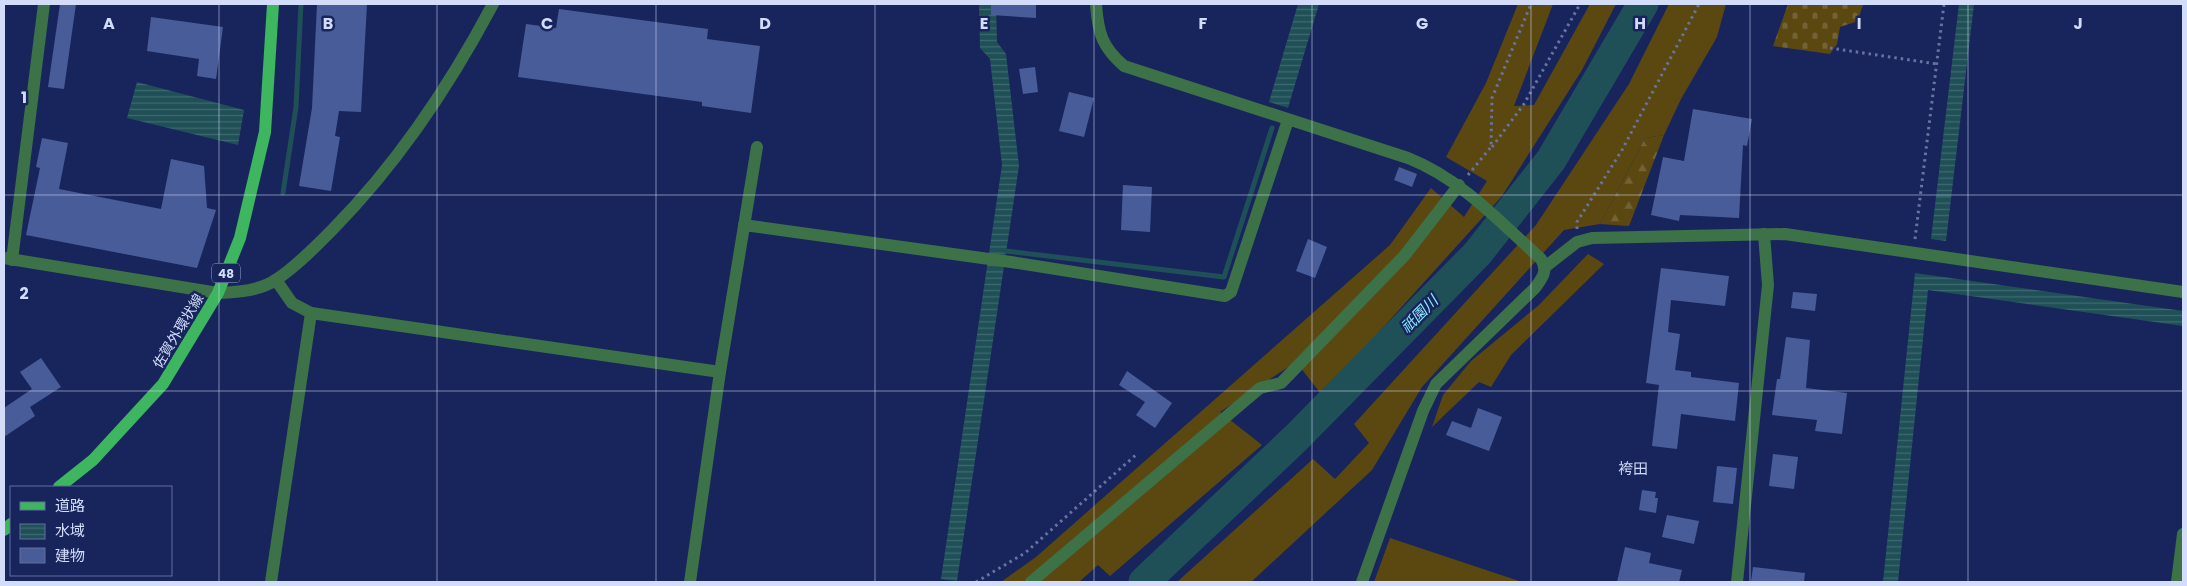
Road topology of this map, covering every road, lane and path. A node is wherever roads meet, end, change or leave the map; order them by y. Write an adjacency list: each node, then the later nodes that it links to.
1 (44, 4): 19 (street)
2 (272, 4): 23 (main road, 佐賀外環状線 / 48)
3 (493, 4): 21 (street)
4 (1096, 4): 11 (street)
5 (1531, 4): 13 (path)
6 (1580, 4): 13 (path)
7 (1699, 4): 17 (path)
8 (1944, 4): 10 (path)
9 (1830, 48): 10 (path)
10 (1937, 64): 18 (path)
11 (1288, 120): 14 (street); 15 (street)
12 (757, 147): 15 (street)
13 (1491, 147): 14 (path)
14 (1459, 185): 20 (street); 32 (street)
15 (744, 225): 25 (street)
16 (1764, 234): 17 (street); 18 (street); 34 (street)
17 (1577, 242): 20 (street)
18 (1913, 254): 22 (street)
19 (8, 259): 23 (street)
20 (1543, 263): 33 (street)
21 (276, 280): 23 (street); 24 (street)
22 (2183, 292)
23 (218, 293): 27 (main road, 佐賀外環状線 / 48)
24 (312, 313): 25 (street); 29 (street)
25 (720, 372): 30 (street)
26 (1138, 454): 31 (path)
27 (60, 486)
28 (2183, 534): 35 (street)
29 (271, 582)
30 (690, 582)
31 (976, 582)
32 (1030, 582)
33 (1362, 582)
34 (1737, 582)
35 (2177, 582)

